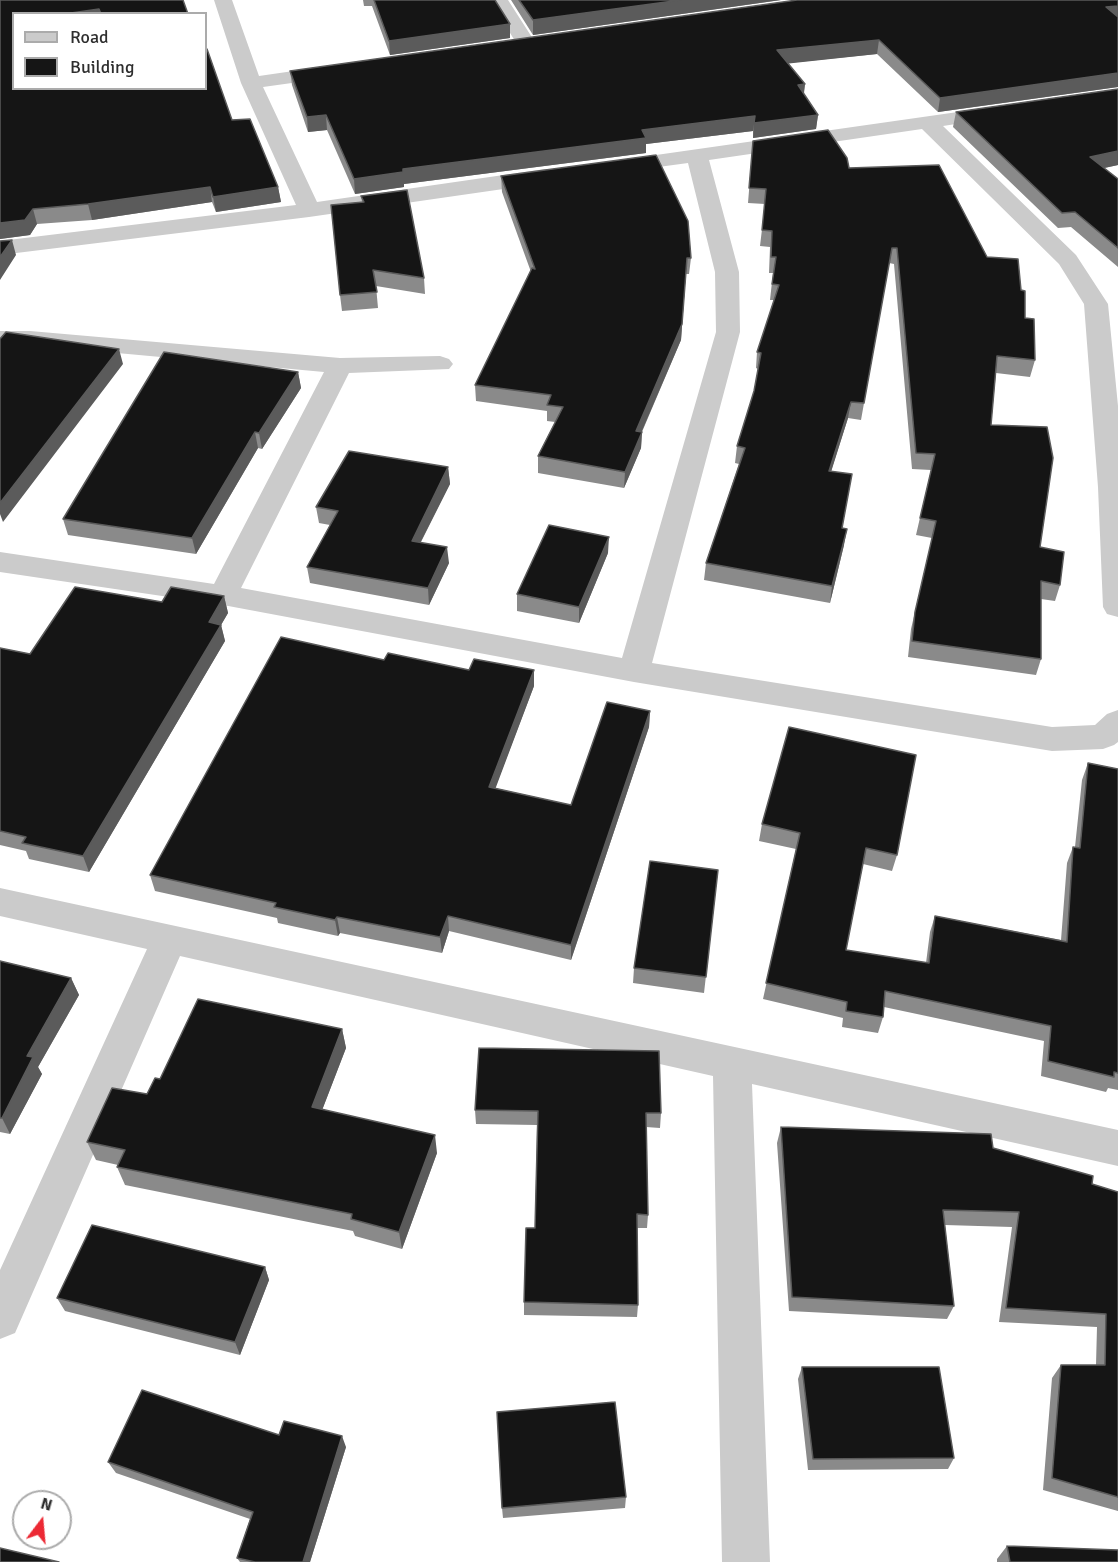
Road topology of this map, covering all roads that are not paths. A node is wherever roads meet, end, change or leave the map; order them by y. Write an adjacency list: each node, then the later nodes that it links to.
1 (223, 0): 7 (street)
2 (499, 0): 4 (street)
3 (548, 39): 4 (street)
4 (525, 42): 5 (street)
5 (502, 46)
6 (354, 68): 7 (street)
7 (251, 83): 13 (street)
8 (1018, 109): 9 (street)
9 (926, 122): 10 (street); 15 (street)
10 (697, 155): 11 (street); 23 (street)
11 (591, 170)
12 (568, 173): 13 (street)
13 (309, 210): 14 (street)
14 (0, 248)
15 (1107, 305): 19 (street)
16 (0, 338): 18 (street)
17 (440, 364): 18 (street)
18 (340, 366): 21 (street)
19 (1115, 487): 22 (street)
20 (0, 562): 21 (street)
21 (223, 595): 23 (street)
22 (1118, 607)
23 (634, 671): 24 (street)
24 (1118, 722)
25 (0, 902): 26 (street)
26 (169, 940): 27 (street); 29 (street)
27 (732, 1062): 28 (street); 30 (street)
28 (1118, 1148)
29 (0, 1318)
30 (746, 1562)

